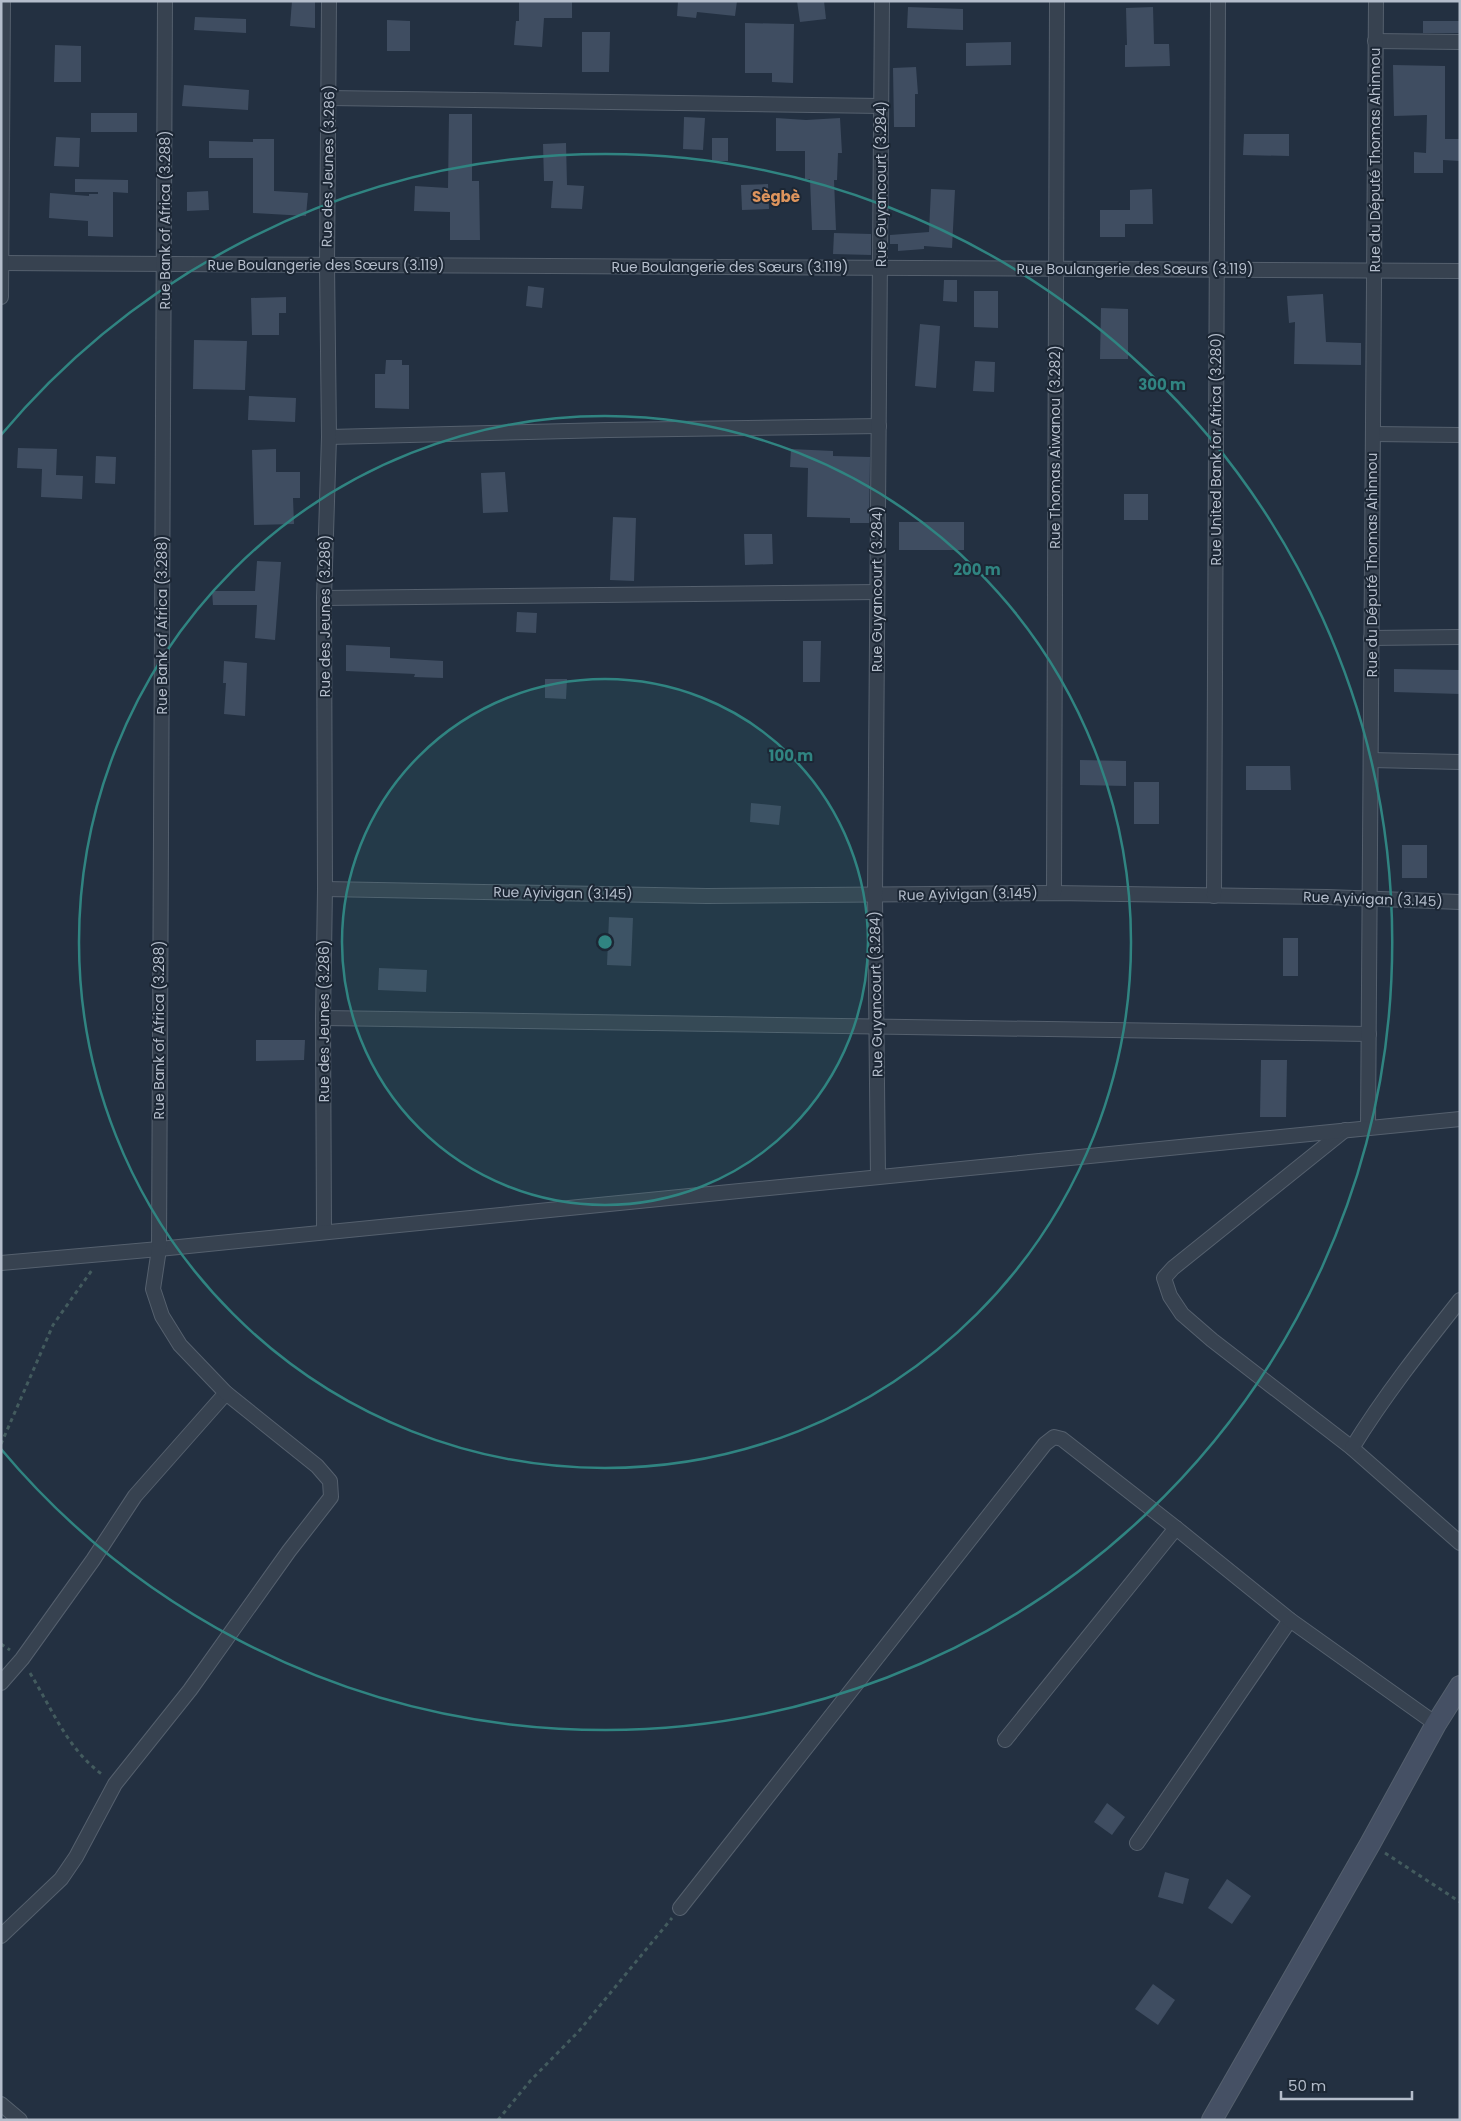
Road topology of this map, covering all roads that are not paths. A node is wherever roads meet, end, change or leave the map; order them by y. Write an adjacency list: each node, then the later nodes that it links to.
1 (3, 1): 12 (street)
2 (165, 1): 13 (street, Rue Bank of Africa (3.288))
3 (329, 1): 10 (street, Rue des Jeunes (3.286))
4 (882, 1): 11 (street, Rue Guyancourt (3.284))
5 (1057, 1): 16 (street, Rue Thomas Aiwanou (3.282))
6 (1218, 1): 17 (street, Rue United Bank for Africa (3.280))
7 (1376, 1): 8 (street, Rue du Député Thomas Ahinnou)
8 (1375, 41): 9 (street); 18 (street, Rue du Député Thomas Ahinnou)
9 (1460, 42)
10 (330, 98): 11 (street); 14 (street, Rue des Jeunes (3.286))
11 (881, 106): 15 (street, Rue Guyancourt (3.284))
12 (1, 263): 13 (street, Rue Boulangerie des Sœurs (3.119)); 20 (street)
13 (165, 264): 14 (street, Rue Boulangerie des Sœurs (3.119)); 45 (street, Rue Bank of Africa (3.288))
14 (327, 265): 15 (street, Rue Boulangerie des Sœurs (3.119)); 24 (street, Rue des Jeunes (3.286))
15 (880, 268): 16 (street, Rue Boulangerie des Sœurs (3.119)); 21 (street, Rue Guyancourt (3.284))
16 (1056, 269): 17 (street, Rue Boulangerie des Sœurs (3.119)); 32 (street, Rue Thomas Aiwanou (3.282))
17 (1217, 270): 18 (street, Rue Boulangerie des Sœurs (3.119)); 34 (street, Rue United Bank for Africa (3.280))
18 (1374, 271): 19 (street, Rue Boulangerie des Sœurs (3.119)); 22 (street, Rue du Député Thomas Ahinnou)
19 (1460, 271)
20 (1, 297)
21 (879, 426): 24 (street); 25 (street, Rue Guyancourt (3.284))
22 (1373, 434): 23 (street); 28 (street, Rue du Député Thomas Ahinnou)
23 (1460, 435)
24 (328, 437): 26 (street, Rue des Jeunes (3.286))
25 (877, 592): 26 (street); 33 (street, Rue Guyancourt (3.284))
26 (324, 598): 31 (street, Rue des Jeunes (3.286))
27 (1460, 637): 28 (street)
28 (1371, 638): 29 (street, Rue du Député Thomas Ahinnou)
29 (1371, 760): 30 (street); 35 (street, Rue du Député Thomas Ahinnou)
30 (1460, 762)
31 (326, 889): 33 (street, Rue Ayivigan (3.145)); 37 (street, Rue des Jeunes (3.286))
32 (1054, 893): 33 (street, Rue Ayivigan (3.145)); 34 (street, Rue Ayivigan (3.145))
33 (875, 896): 38 (street, Rue Guyancourt (3.284))
34 (1214, 896): 35 (street, Rue Ayivigan (3.145))
35 (1370, 899): 36 (street, Rue Ayivigan (3.145)); 39 (street, Rue du Député Thomas Ahinnou)
36 (1460, 902)
37 (322, 1018): 38 (street); 44 (street, Rue des Jeunes (3.286))
38 (877, 1026): 39 (street); 43 (street, Rue Guyancourt (3.284))
39 (1369, 1034): 41 (street, Rue du Député Thomas Ahinnou)
40 (1460, 1119): 41 (street)
41 (1368, 1128): 42 (street)
42 (1345, 1130): 43 (street); 49 (street)
43 (878, 1176): 44 (street)
44 (324, 1231): 45 (street)
45 (159, 1249): 46 (street); 48 (street, Rue Bank of Africa (3.288))
46 (1, 1263)
47 (1460, 1300): 49 (street)
48 (226, 1393): 53 (street); 59 (street, Rue Bank of Africa (3.288))
49 (1352, 1448): 51 (street)
50 (1176, 1528): 52 (street); 56 (street); 58 (street)
51 (1460, 1543)
52 (1290, 1620): 55 (street); 57 (street)
53 (1, 1683)
54 (1460, 1686): 55 (street)
55 (1436, 1724): 62 (street)
56 (1005, 1740)
57 (1137, 1843)
58 (680, 1908)
59 (1, 1936)
60 (1, 2104): 61 (street)
61 (20, 2120)
62 (1212, 2120)

